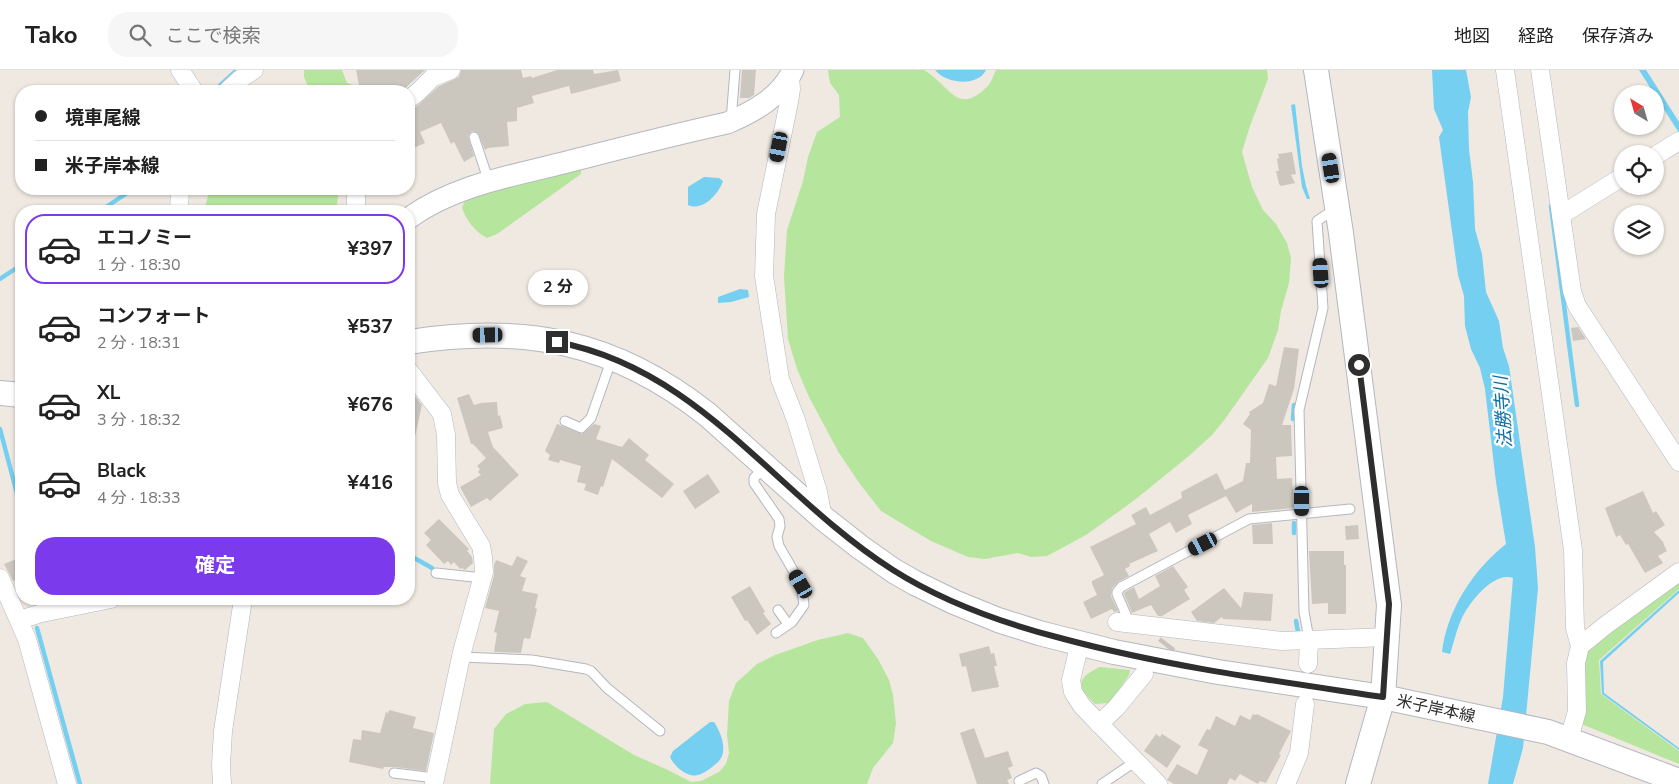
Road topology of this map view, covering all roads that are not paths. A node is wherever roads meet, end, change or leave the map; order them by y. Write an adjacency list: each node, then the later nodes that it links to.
1 (180, 70): 9 (street)
2 (254, 70): 10 (street)
3 (451, 70): 11 (street)
4 (735, 70): 12 (lane)
5 (1316, 70): 18 (main road)
6 (1504, 70): 46 (street)
7 (1540, 70): 20 (street)
8 (792, 73): 12 (street); 31 (street)
9 (190, 85)
10 (234, 85)
11 (415, 94)
12 (730, 121): 17 (street)
13 (474, 137): 17 (lane)
14 (1679, 141): 15 (street)
15 (1664, 150)
16 (1614, 181): 20 (street)
17 (489, 182): 19 (street)
18 (1337, 207): 30 (lane); 43 (main road)
19 (415, 213)
20 (1561, 215): 27 (street)
21 (415, 341): 22 (main road, 米子岸本線)
22 (612, 358): 26 (lane); 28 (main road, 米子岸本線)
23 (415, 379): 35 (street)
24 (0, 394): 25 (main road)
25 (15, 395)
26 (565, 421)
27 (1679, 462)
28 (765, 465): 31 (main road, 米子岸本線); 41 (lane)
29 (1350, 509): 30 (lane)
30 (1302, 515): 40 (lane); 44 (lane)
31 (822, 518): 45 (main road, 米子岸本線)
32 (1679, 572): 46 (street)
33 (436, 573): 35 (lane)
34 (0, 578): 39 (street)
35 (483, 578): 47 (street)
36 (81, 605): 39 (street)
37 (242, 605): 61 (street)
38 (778, 610): 41 (lane)
39 (19, 620): 60 (street)
40 (1124, 623): 44 (street)
41 (788, 624): 42 (lane)
42 (776, 633)
43 (1387, 637): 44 (street); 50 (main road)
44 (1309, 639): 48 (street)
45 (1080, 644): 50 (main road, 米子岸本線); 52 (street)
46 (1580, 646): 54 (street)
47 (461, 657): 53 (lane); 57 (street)
48 (1308, 664)
49 (1144, 674): 52 (street)
50 (1383, 697): 54 (main road, 米子岸本線); 66 (main road)
51 (1305, 704): 65 (street)
52 (1100, 724): 55 (street)
53 (660, 731)
54 (1559, 736): 59 (main road, 米子岸本線)
55 (1136, 761): 63 (lane); 64 (street)
56 (394, 773): 57 (lane)
57 (435, 781)
58 (1019, 781): 62 (lane)
59 (1679, 781)
60 (67, 784)
61 (222, 784)
62 (1044, 784)
63 (1102, 784)
64 (1158, 784)
65 (1286, 784)
66 (1358, 784)

